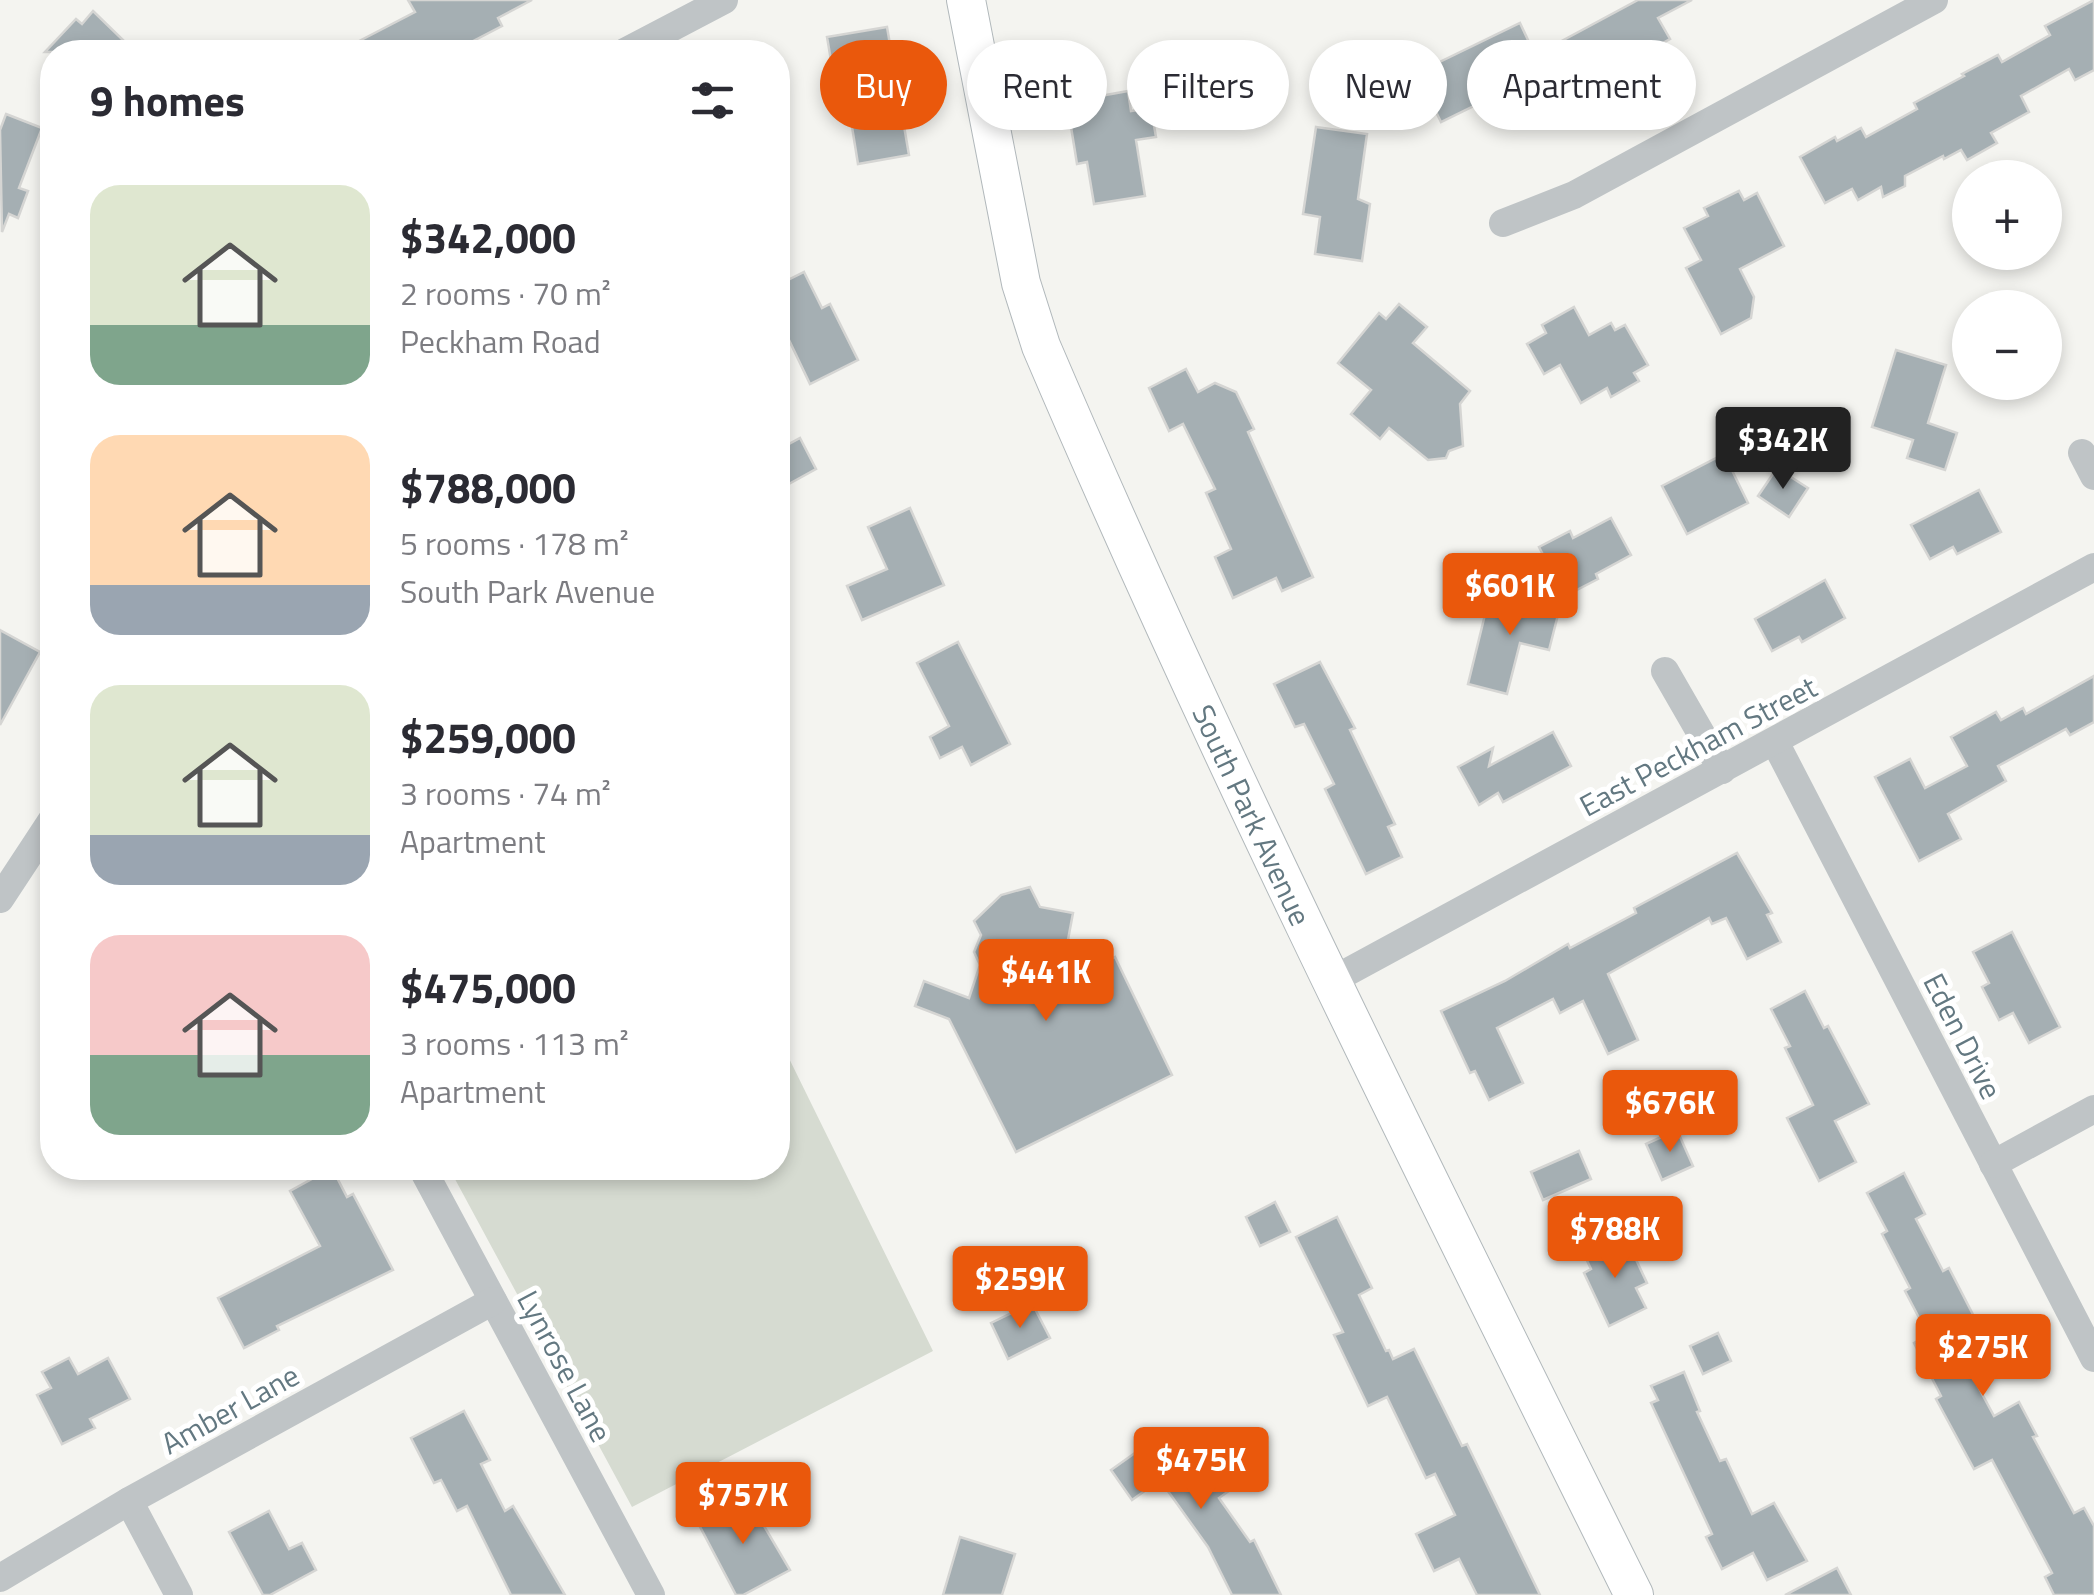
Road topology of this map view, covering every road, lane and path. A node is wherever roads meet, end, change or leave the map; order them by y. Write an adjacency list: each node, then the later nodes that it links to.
1 (724, 0): 4 (street)
2 (966, 0): 12 (main road, South Park Avenue)
3 (1934, 0): 5 (street)
4 (647, 40)
5 (1503, 223)
6 (2094, 566): 8 (street, East Peckham Street)
7 (1665, 671): 9 (street)
8 (1776, 742): 9 (street, East Peckham Street); 14 (street, Eden Drive)
9 (1722, 770): 12 (street, East Peckham Street)
10 (40, 838): 11 (street)
11 (0, 899)
12 (1331, 981): 22 (main road, South Park Avenue)
13 (2094, 1110): 14 (street)
14 (1992, 1164): 17 (street, Eden Drive)
15 (428, 1180): 16 (street, Lynrose Lane)
16 (494, 1301): 18 (street, Amber Lane); 21 (street, Lynrose Lane)
17 (2094, 1358)
18 (129, 1501): 19 (street, Amber Lane); 20 (street)
19 (0, 1578)
20 (179, 1595)
21 (651, 1595)
22 (1634, 1595)

